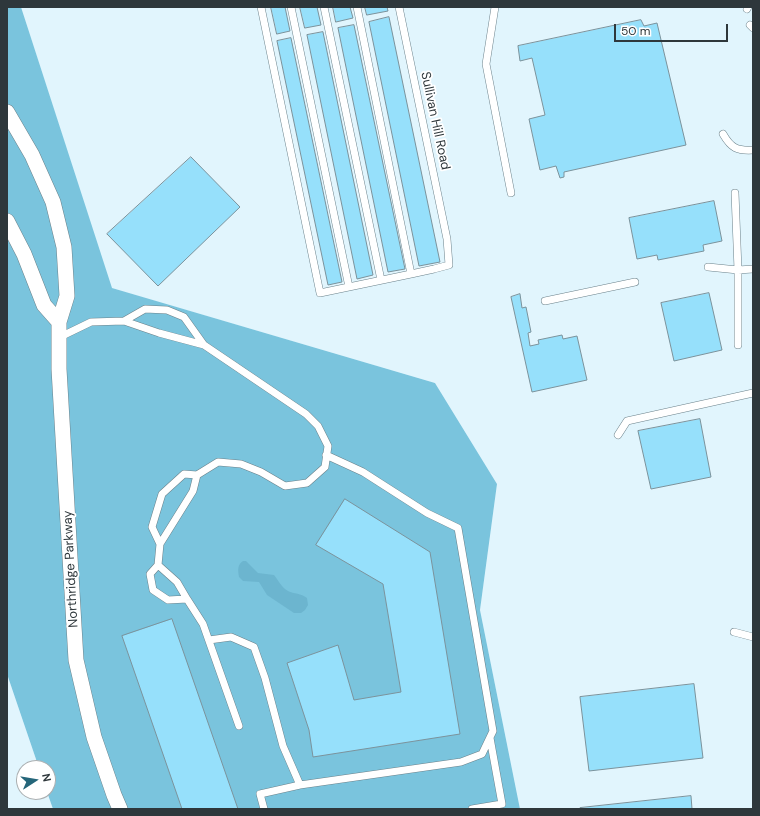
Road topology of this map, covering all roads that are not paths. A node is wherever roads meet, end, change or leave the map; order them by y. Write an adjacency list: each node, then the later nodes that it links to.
1 (261, 7): 19 (lane)
2 (291, 7): 19 (lane)
3 (324, 7): 17 (lane)
4 (357, 7): 16 (lane)
5 (399, 7): 16 (lane, Sullivan Hill Road)
6 (495, 7): 10 (lane)
7 (7, 112): 22 (street, Northridge Parkway)
8 (723, 134): 9 (lane)
9 (753, 150)
10 (511, 193)
11 (735, 193): 15 (lane)
12 (7, 221): 22 (street)
13 (708, 267): 15 (lane)
14 (753, 269): 15 (lane)
15 (738, 270): 24 (lane)
16 (411, 274): 17 (lane)
17 (381, 280): 19 (lane)
18 (635, 282): 20 (lane)
19 (349, 287)
20 (545, 301)
21 (124, 321): 22 (lane); 23 (lane); 23 (lane)
22 (59, 329): 39 (street, Northridge Parkway)
23 (204, 345): 27 (lane)
24 (738, 345)
25 (753, 393): 26 (lane)
26 (618, 435)
27 (326, 455): 28 (lane); 36 (lane)
28 (197, 475): 29 (lane); 29 (lane)
29 (160, 544): 30 (lane)
30 (158, 565): 31 (lane); 31 (lane)
31 (187, 599): 34 (lane)
32 (734, 632): 33 (lane)
33 (753, 637)
34 (209, 640): 35 (lane); 37 (lane)
35 (239, 726)
36 (490, 738): 37 (lane); 38 (lane)
37 (300, 785): 40 (lane)
38 (503, 807): 41 (lane)
39 (120, 809)
40 (264, 809)
41 (472, 809)

